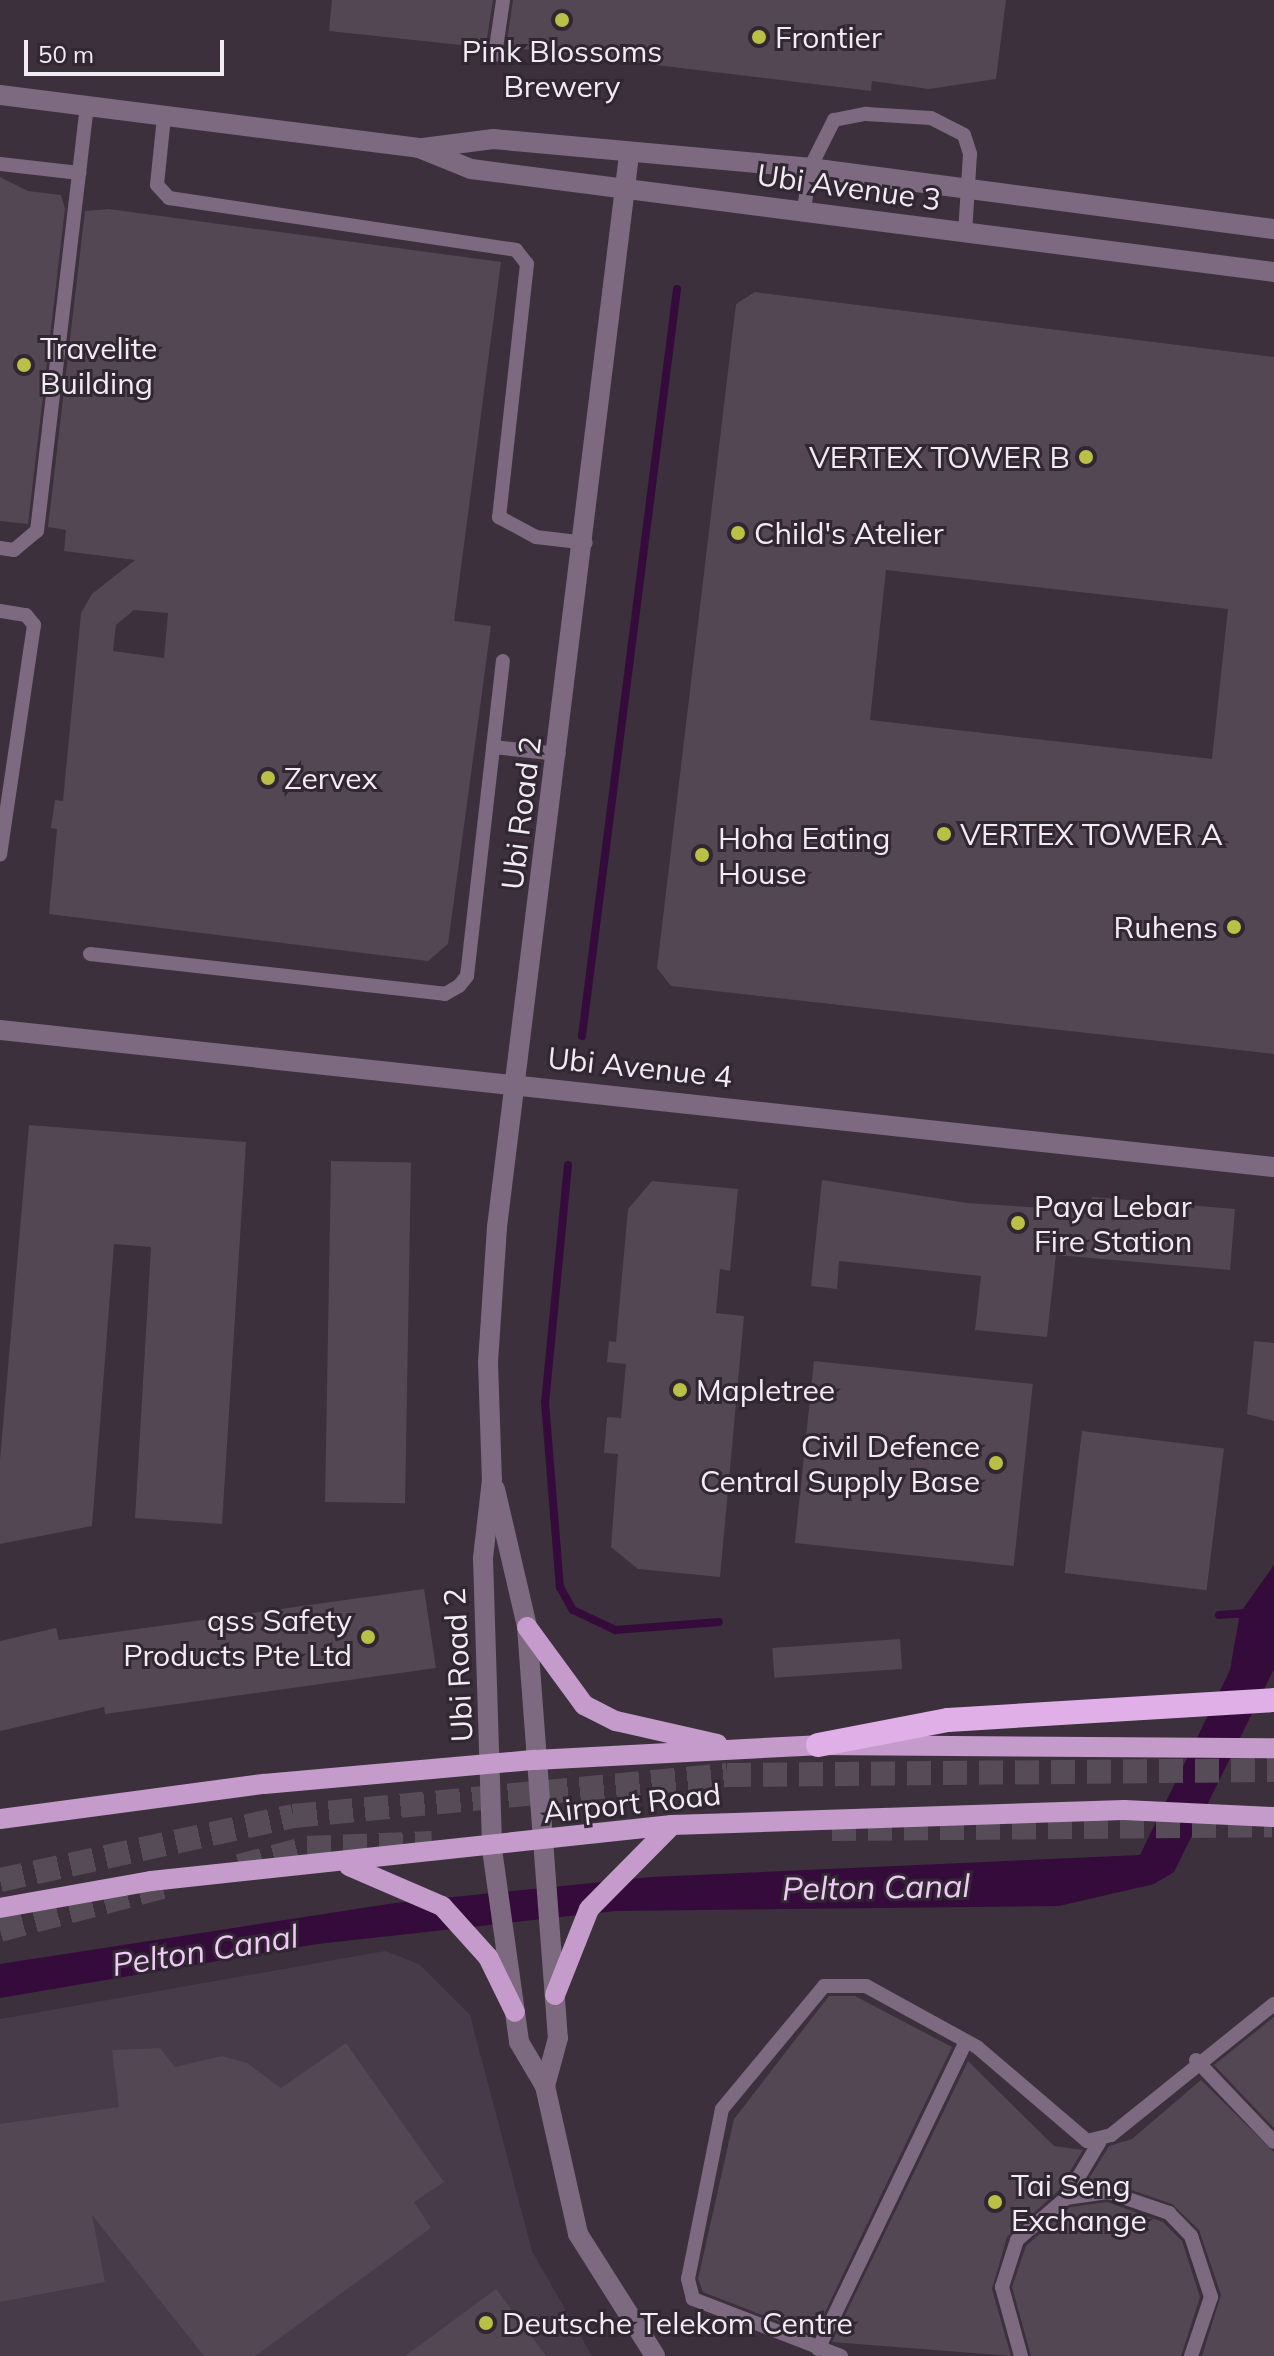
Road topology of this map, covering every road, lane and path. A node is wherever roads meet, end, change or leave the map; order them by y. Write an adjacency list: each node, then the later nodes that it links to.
1 (503, 0): 2 (lane)
2 (495, 55)
3 (0, 95): 4 (street, Ubi Avenue 3)
4 (87, 106): 5 (street, Ubi Avenue 3); 10 (lane)
5 (164, 117): 6 (street, Ubi Avenue 3); 17 (lane)
6 (419, 148): 7 (street, Ubi Avenue 3); 12 (street, Ubi Avenue 3)
7 (629, 155): 9 (street, Ubi Avenue 3); 12 (street, Ubi Road 2)
8 (0, 164): 10 (lane)
9 (810, 168): 11 (street, Ubi Avenue 3); 11 (lane); 13 (lane)
10 (79, 173): 18 (lane)
11 (971, 187): 14 (street, Ubi Avenue 3); 15 (lane)
12 (627, 189): 13 (street, Ubi Avenue 3); 17 (street, Ubi Road 2)
13 (804, 210): 15 (street, Ubi Avenue 3)
14 (1274, 229)
15 (965, 233): 16 (street, Ubi Avenue 3)
16 (1274, 272)
17 (586, 543): 22 (street, Ubi Road 2)
18 (0, 548)
19 (0, 611): 23 (lane)
20 (503, 661): 21 (lane)
21 (493, 747): 22 (lane); 24 (lane)
22 (559, 754): 26 (street, Ubi Road 2)
23 (0, 855)
24 (90, 954)
25 (0, 1030): 26 (street, Ubi Avenue 4)
26 (513, 1084): 27 (street, Ubi Avenue 4); 28 (street, Ubi Road 2)
27 (1274, 1167)
28 (492, 1480): 29 (street, Ubi Road 2); 35 (street, Ubi Road 2)
29 (527, 1627): 33 (main road); 34 (street, Ubi Road 2)
30 (1274, 1700): 31 (highway)
31 (818, 1745): 32 (main road, Airport Road); 33 (main road, Airport Road)
32 (1274, 1748)
33 (738, 1749): 34 (main road, Airport Road)
34 (535, 1760): 35 (main road, Airport Road); 39 (street, Ubi Road 2)
35 (493, 1763): 37 (main road, Airport Road); 40 (street, Ubi Road 2)
36 (1274, 1817): 38 (main road, Airport Road)
37 (0, 1819)
38 (672, 1825): 39 (main road, Airport Road); 43 (main road)
39 (541, 1842): 40 (main road, Airport Road); 43 (street, Ubi Road 2)
40 (492, 1849): 41 (main road, Airport Road); 45 (street, Ubi Road 2)
41 (337, 1863): 42 (main road, Airport Road); 45 (main road)
42 (0, 1908)
43 (555, 1995): 48 (street, Ubi Road 2)
44 (1274, 2004): 47 (lane)
45 (515, 2012): 48 (street, Ubi Road 2)
46 (966, 2042): 49 (lane); 52 (lane); 52 (lane)
47 (1196, 2060): 49 (lane); 50 (lane)
48 (545, 2086): 54 (street)
49 (1100, 2141): 51 (lane)
50 (1274, 2142)
51 (1066, 2198): 53 (lane); 55 (lane)
52 (832, 2354)
53 (1017, 2355)
54 (655, 2356)
55 (1191, 2356)

